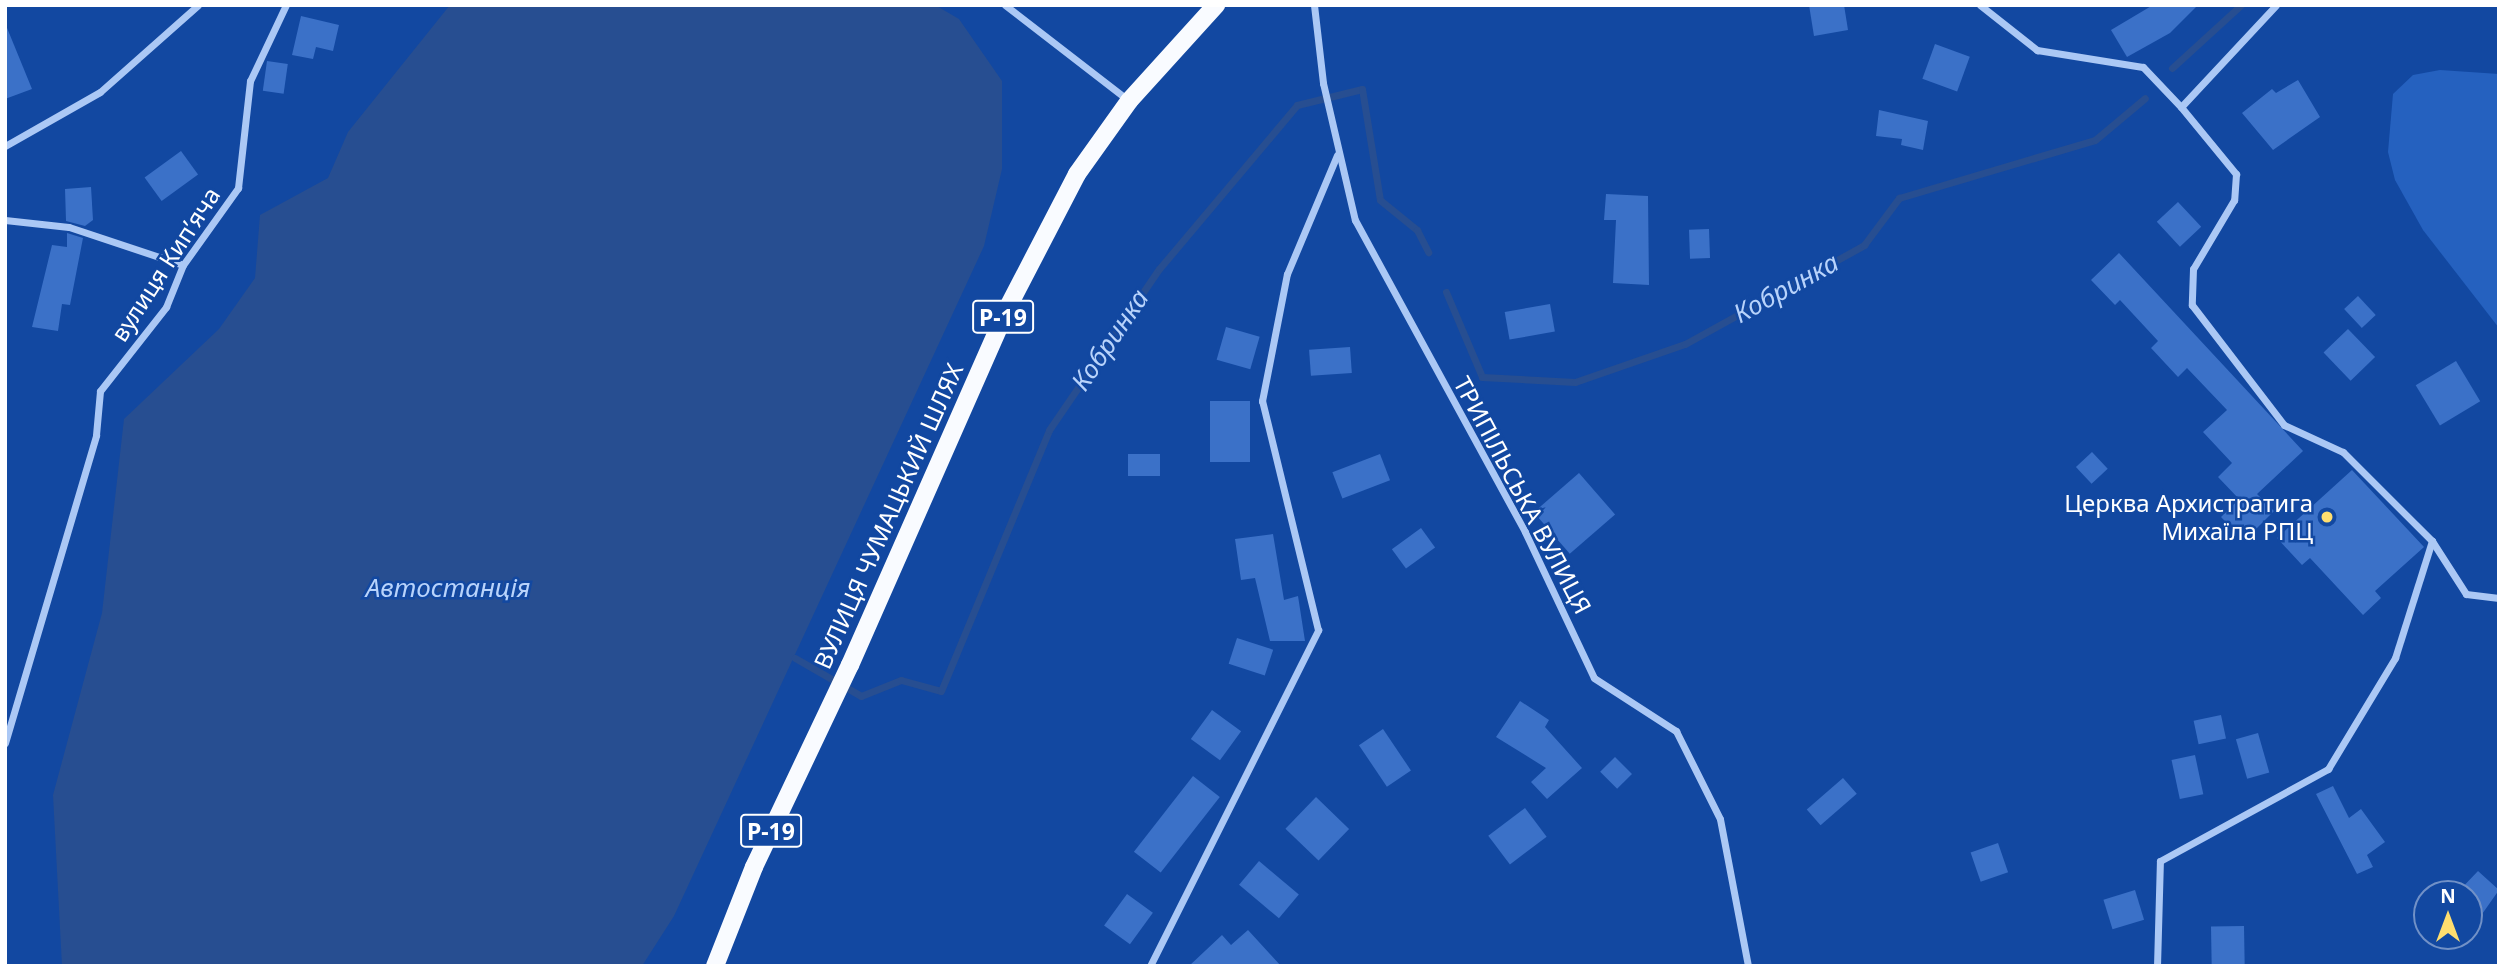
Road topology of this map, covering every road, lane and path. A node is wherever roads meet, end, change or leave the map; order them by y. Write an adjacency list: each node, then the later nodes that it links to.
1 (198, 5): 10 (street)
2 (286, 5): 13 (street, вулиця Кипʼяча)
3 (1005, 5): 8 (street)
4 (1216, 5): 8 (main road, ВУЛИЦЯ ЧУМАЦЬКИЙ ШЛЯХ / Р-19)
5 (1314, 5): 11 (street, ТРИПІЛЬСЬКА ВУЛИЦЯ)
6 (1980, 5): 9 (street)
7 (2276, 5): 9 (street)
8 (1129, 101): 17 (main road, ВУЛИЦЯ ЧУМАЦЬКИЙ ШЛЯХ / Р-19)
9 (2180, 107): 14 (street)
10 (5, 146)
11 (1337, 154): 18 (street); 19 (street, ТРИПІЛЬСЬКА ВУЛИЦЯ)
12 (5, 220): 13 (street)
13 (183, 264): 16 (street, вулиця Кипʼяча)
14 (2432, 541): 15 (street); 20 (street)
15 (2499, 598)
16 (5, 743)
17 (715, 966)
18 (1150, 966)
19 (1748, 966)
20 (2157, 966)

